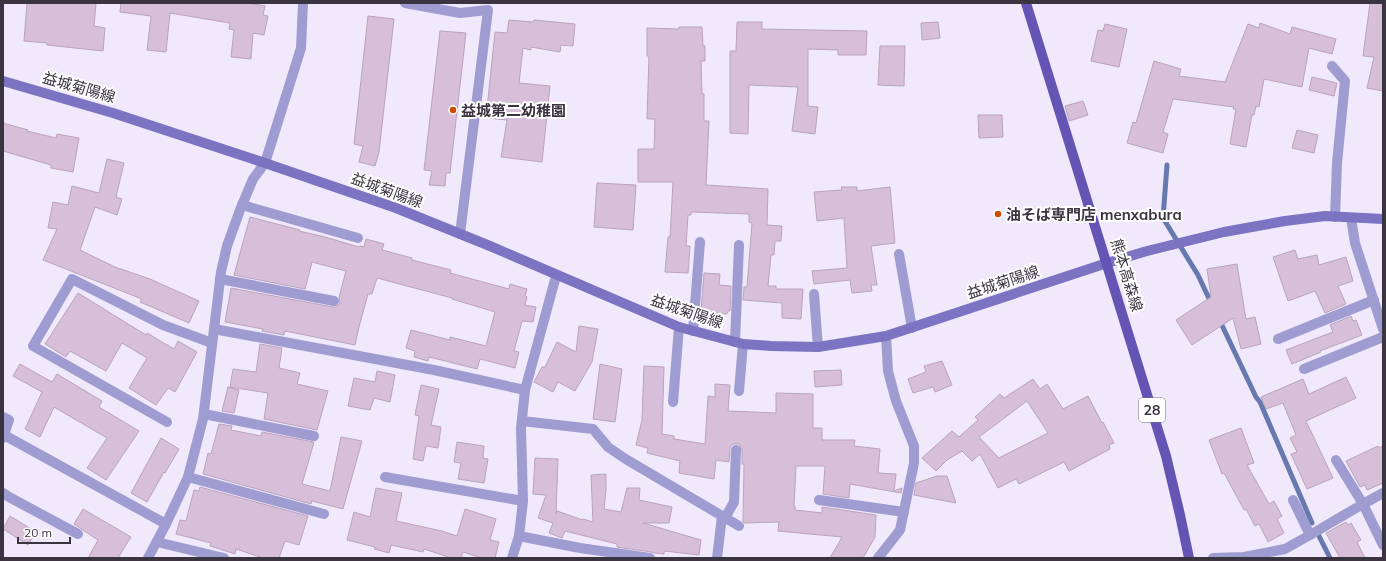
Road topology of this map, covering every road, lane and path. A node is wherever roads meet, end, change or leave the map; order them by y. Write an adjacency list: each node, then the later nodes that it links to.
1 (303, 3): 6 (street)
2 (405, 3): 11 (street)
3 (1026, 3): 16 (main road, 熊本高森線 / 28)
4 (1332, 66): 8 (street)
5 (3, 81): 6 (main road, 益城菊陽線)
6 (265, 163): 7 (street); 11 (main road, 益城菊陽線)
7 (242, 205): 12 (street); 18 (street)
8 (1335, 217): 9 (main road, 益城菊陽線); 16 (main road, 益城菊陽線)
9 (1351, 218): 10 (main road, 益城菊陽線); 20 (street)
10 (1383, 219)
11 (460, 234): 17 (main road, 益城菊陽線)
12 (358, 238)
13 (700, 242): 26 (street)
14 (739, 245): 31 (street)
15 (899, 254): 23 (street)
16 (1107, 263): 23 (main road, 益城菊陽線); 69 (main road, 熊本高森線 / 28)
17 (556, 276): 22 (main road, 益城菊陽線); 34 (street)
18 (220, 279): 21 (street); 24 (street)
19 (814, 294): 32 (street)
20 (1374, 300): 25 (street); 29 (street)
21 (334, 301)
22 (679, 327): 26 (main road, 益城菊陽線); 36 (street)
23 (912, 328): 27 (main road, 益城菊陽線)
24 (214, 329): 30 (street); 34 (street)
25 (1383, 329)
26 (693, 332): 31 (main road, 益城菊陽線)
27 (886, 336): 32 (main road, 益城菊陽線); 53 (street)
28 (1383, 337): 33 (street)
29 (1278, 339)
30 (212, 343): 37 (street); 40 (street)
31 (739, 343): 32 (main road, 益城菊陽線); 35 (street)
32 (818, 347)
33 (1304, 369)
34 (525, 390): 39 (street)
35 (739, 391)
36 (673, 402)
37 (204, 414): 42 (street); 45 (street)
38 (3, 417): 41 (street)
39 (522, 421): 51 (street); 55 (street)
40 (167, 422)
41 (4, 436): 56 (street)
42 (314, 436)
43 (736, 450): 55 (street)
44 (1336, 460): 52 (street)
45 (188, 477): 54 (street); 56 (street)
46 (385, 477): 51 (street)
47 (3, 493): 58 (street)
48 (1383, 493): 52 (street)
49 (819, 500): 53 (street)
50 (1293, 500): 59 (street)
51 (523, 502): 60 (street)
52 (1363, 504): 59 (street); 62 (street)
53 (904, 512): 68 (street)
54 (324, 514)
55 (724, 517): 57 (street); 67 (street)
56 (166, 524): 61 (street)
57 (739, 526)
58 (78, 534)
59 (1310, 535): 71 (street)
60 (519, 536): 65 (street); 66 (street)
61 (157, 542): 63 (street); 64 (street)
62 (1383, 545)
63 (148, 558)
64 (224, 558)
65 (512, 558)
66 (650, 558)
67 (717, 558)
68 (878, 558)
69 (1189, 558)
70 (1213, 558): 71 (street)
71 (1245, 558)

